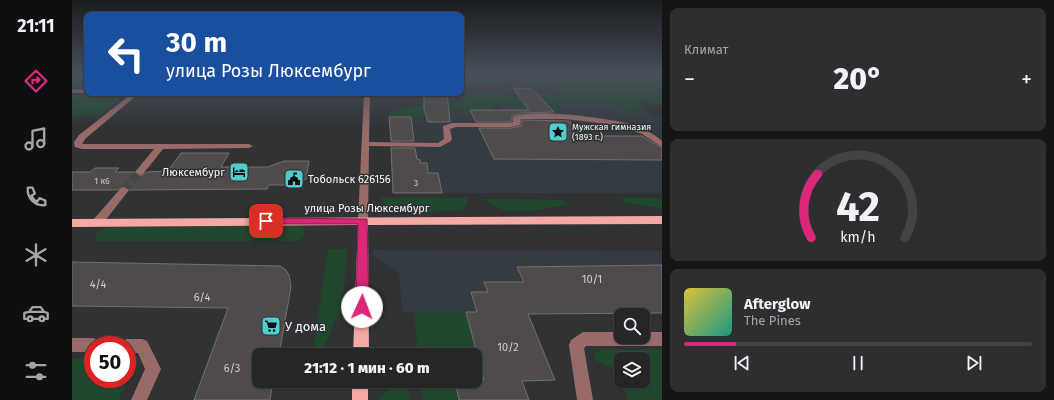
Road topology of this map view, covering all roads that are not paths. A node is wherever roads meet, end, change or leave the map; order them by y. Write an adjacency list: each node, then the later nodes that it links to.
1 (132, 96): 5 (street)
2 (367, 96): 3 (street)
3 (365, 144): 4 (street); 10 (street)
4 (662, 145)
5 (161, 146): 6 (street); 7 (street)
6 (249, 146)
7 (140, 172)
8 (124, 190): 11 (street)
9 (662, 220): 10 (main road, улица Розы Люксембург)
10 (363, 221): 11 (main road, улица Розы Люксембург); 17 (main road)
11 (97, 222): 12 (main road, улица Розы Люксембург)
12 (72, 223)
13 (662, 339): 21 (street)
14 (72, 345): 15 (street)
15 (84, 345)
16 (136, 346): 19 (street)
17 (361, 348)
18 (360, 388): 20 (main road)
19 (139, 400)
20 (360, 400)
21 (585, 400)

